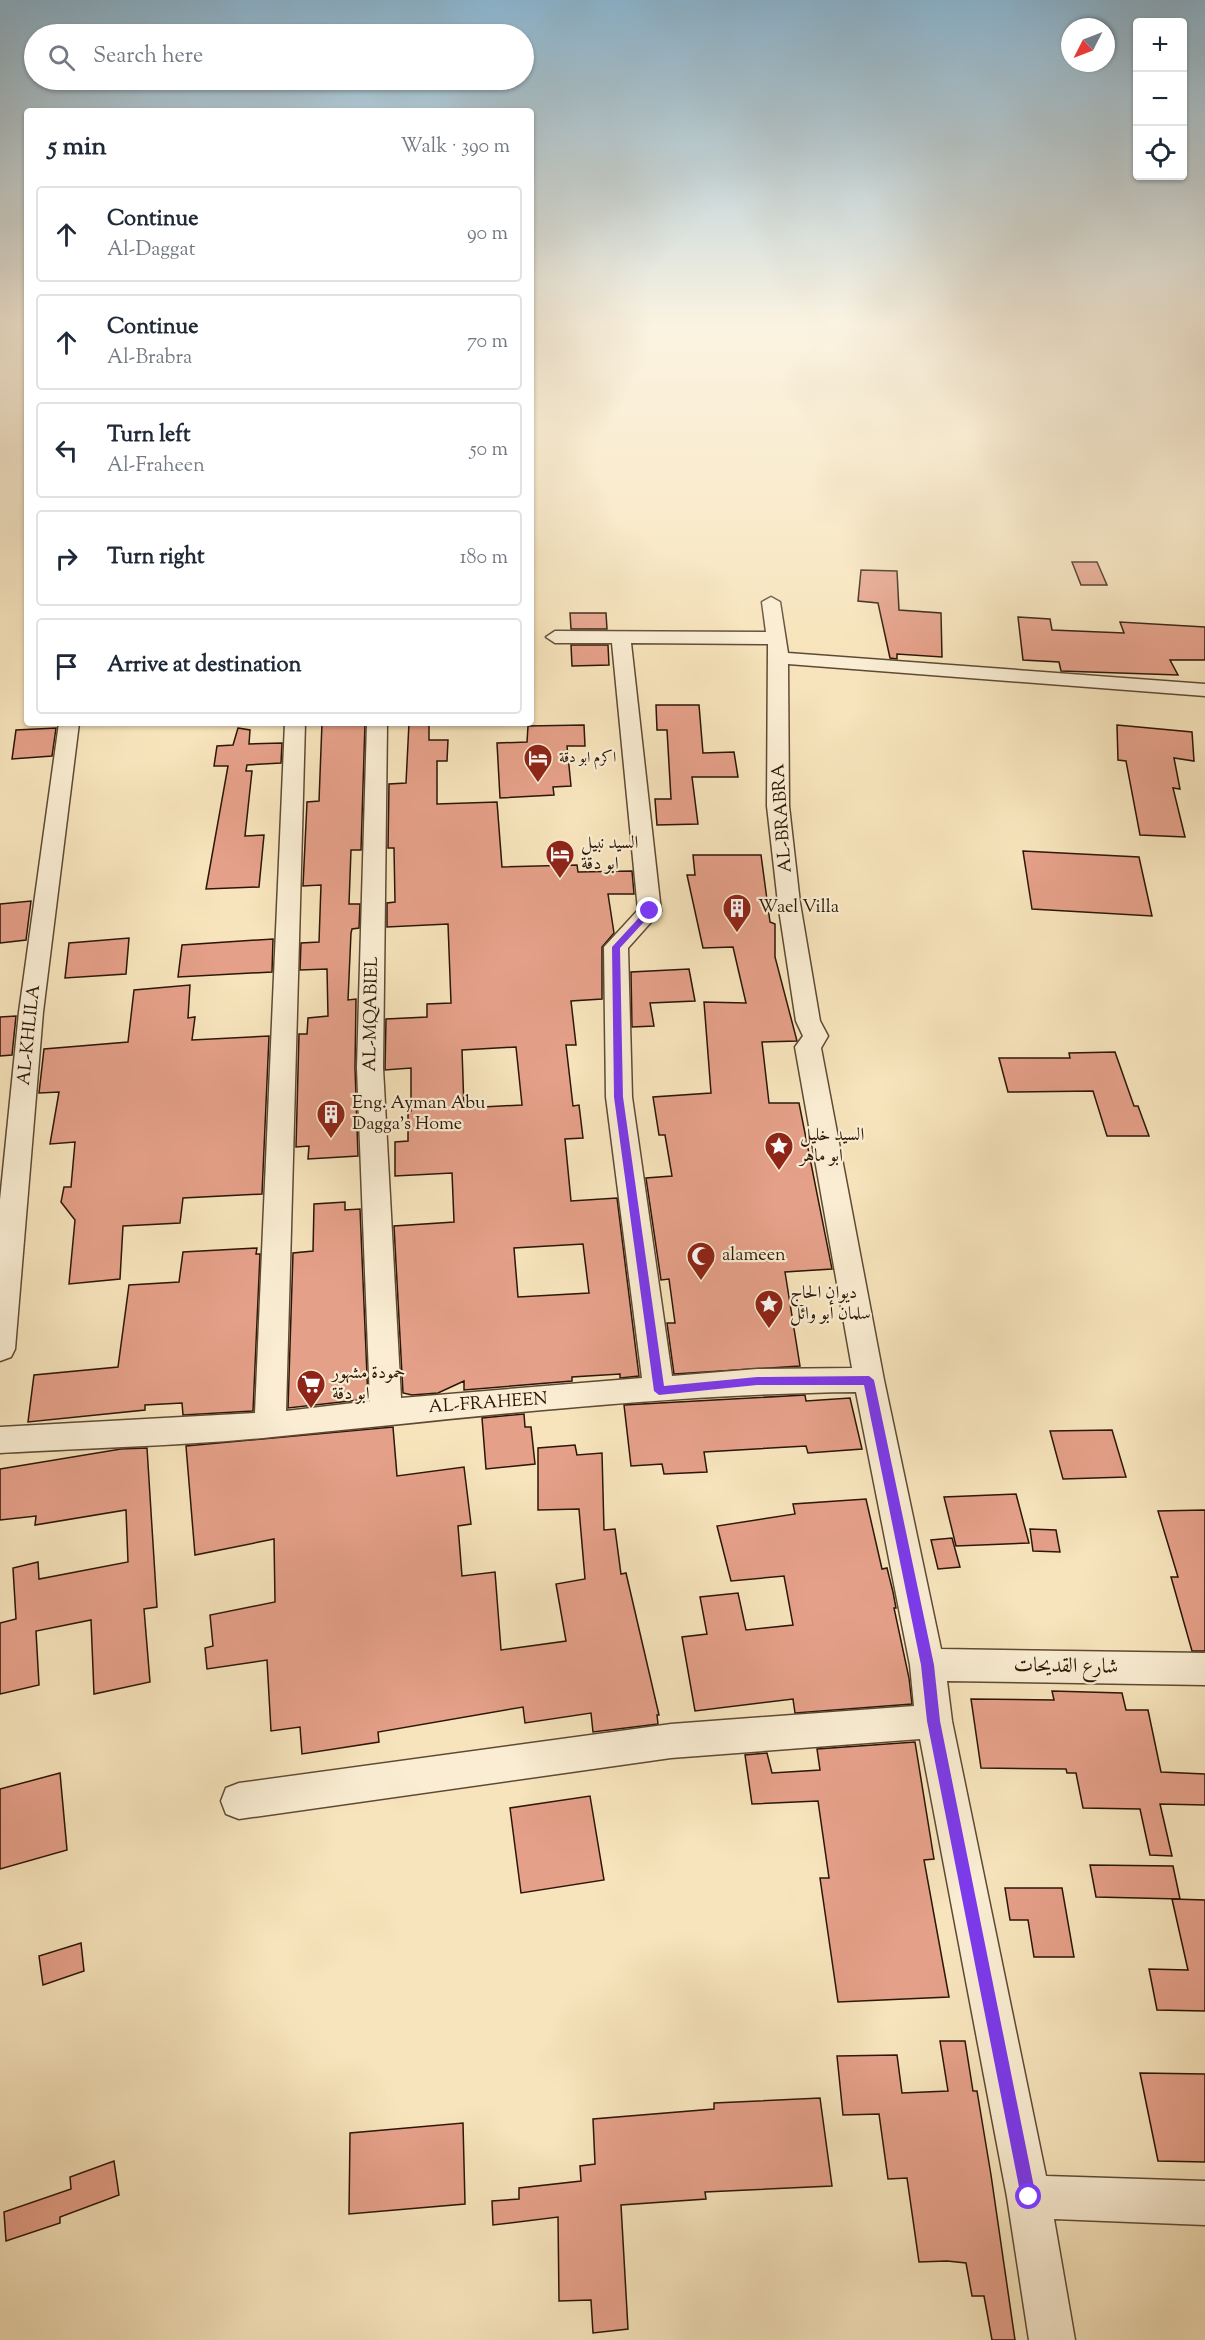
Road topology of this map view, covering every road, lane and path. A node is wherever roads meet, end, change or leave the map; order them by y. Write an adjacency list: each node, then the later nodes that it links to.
1 (771, 602): 4 (street, AL-BRABRA)
2 (555, 638): 3 (street)
3 (621, 638): 4 (street); 11 (street)
4 (778, 648): 5 (street); 10 (street, AL-BRABRA)
5 (1205, 690)
6 (69, 726): 9 (street, AL-KHLILA)
7 (295, 726): 13 (street)
8 (377, 726): 12 (street, AL-MQABIEL)
9 (0, 1349)
10 (869, 1380): 11 (street, AL-FRAHEEN); 15 (street, AL-BRABRA)
11 (659, 1391): 12 (street, AL-FRAHEEN)
12 (386, 1412): 13 (street, AL-FRAHEEN)
13 (270, 1425): 14 (street, AL-FRAHEEN)
14 (0, 1440)
15 (927, 1665): 16 (street, شارع القديحات); 17 (street, AL-BRABRA)
16 (1205, 1669)
17 (934, 1721): 18 (street); 19 (street, AL-BRABRA)
18 (239, 1801)
19 (1029, 2197): 20 (street); 21 (street, AL-BRABRA)
20 (1205, 2203)
21 (1052, 2340)

